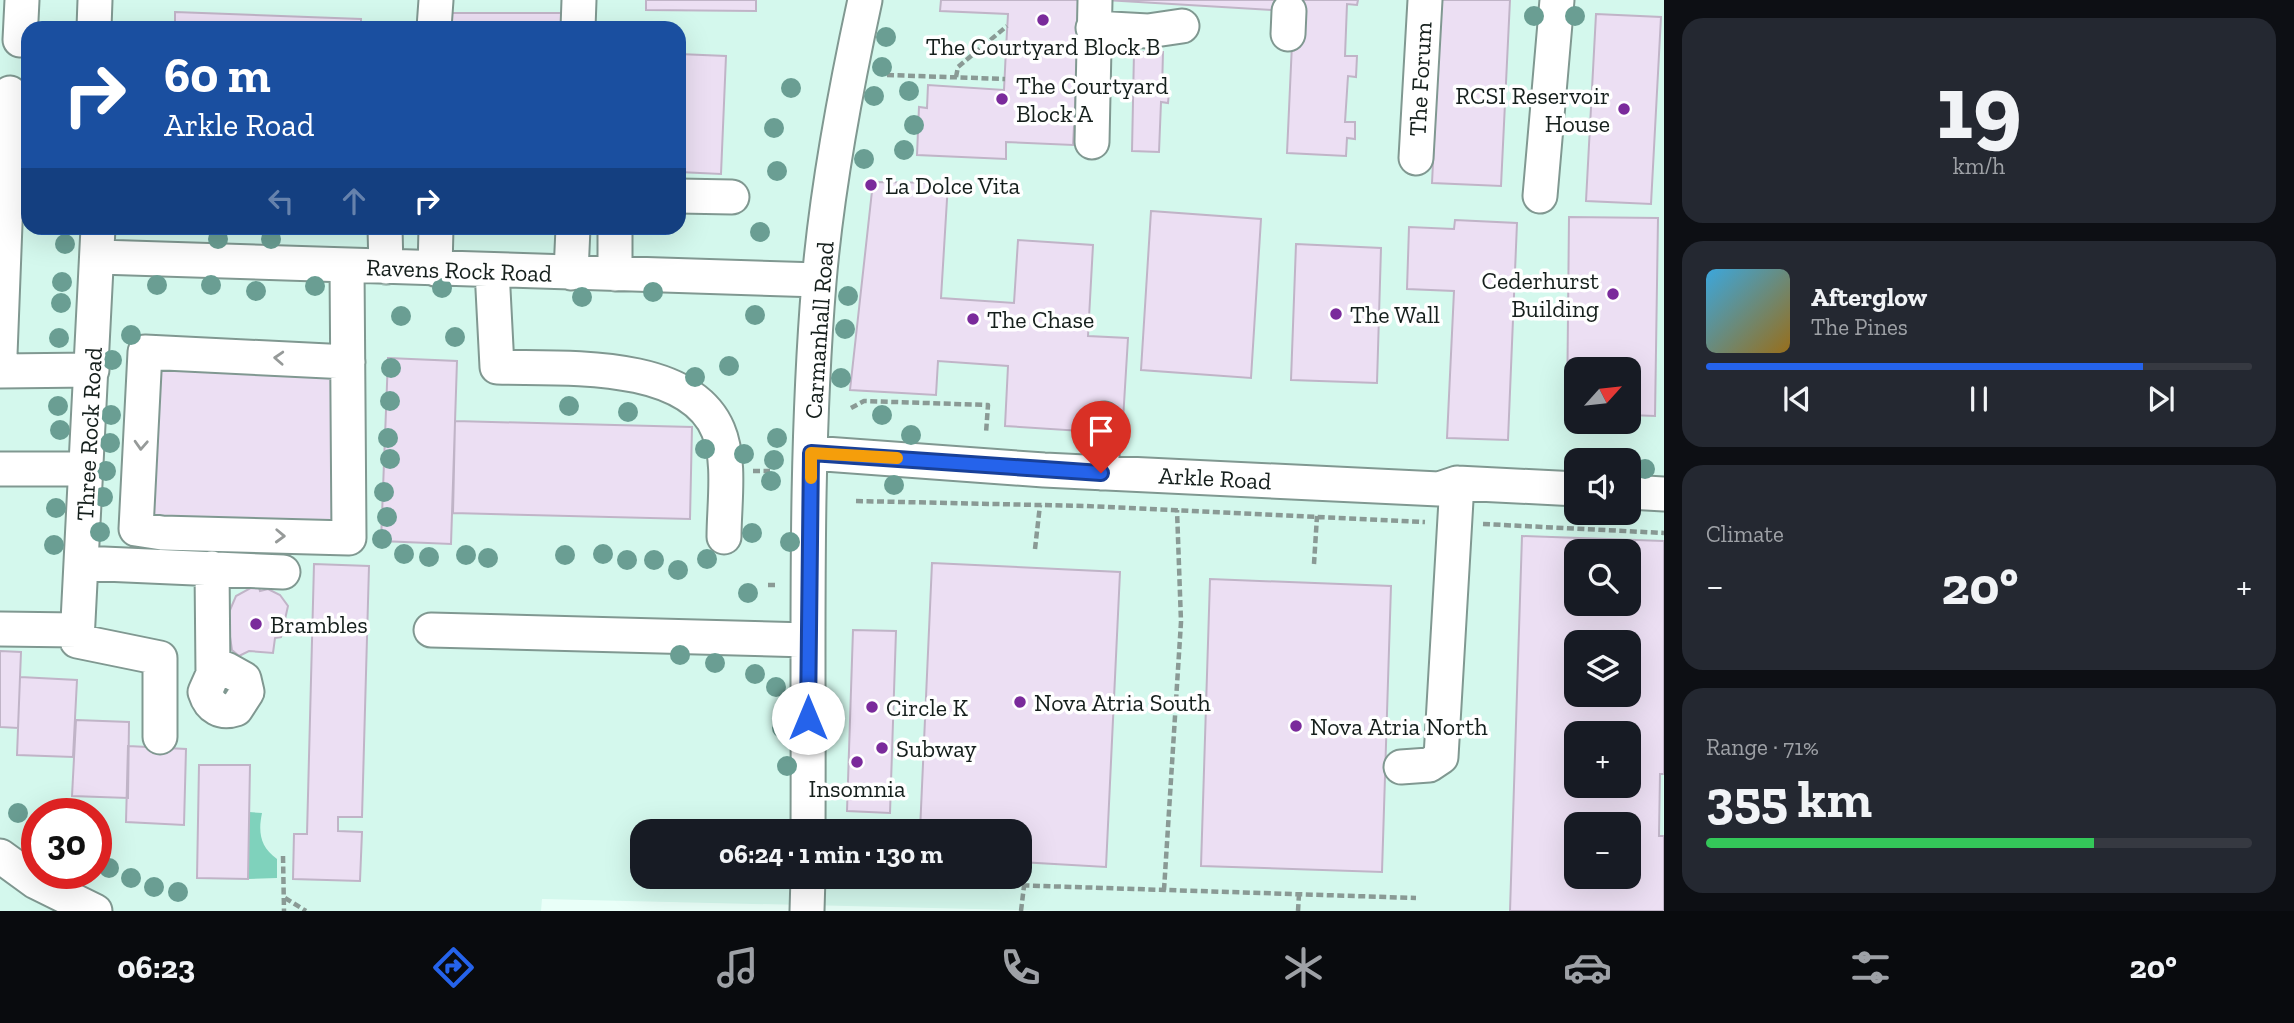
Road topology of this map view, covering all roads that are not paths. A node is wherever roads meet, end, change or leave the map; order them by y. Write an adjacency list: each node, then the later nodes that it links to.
1 (22, 0): 13 (street)
2 (95, 0): 9 (street)
3 (436, 0): 10 (street)
4 (579, 0): 11 (street)
5 (865, 0): 32 (street, Carmanhall Road)
6 (1425, 0): 17 (street, The Forum)
7 (1557, 0): 19 (street)
8 (1094, 14): 12 (street); 15 (street)
9 (94, 21)
10 (434, 21)
11 (578, 21)
12 (1182, 26)
13 (21, 40)
14 (10, 93): 16 (street)
15 (1092, 142)
16 (18, 157): 33 (street)
17 (1416, 158)
18 (686, 196): 20 (street)
19 (1540, 196)
20 (732, 197)
21 (385, 235): 27 (street)
22 (436, 235): 28 (street)
23 (573, 235): 30 (street)
24 (615, 235): 31 (street)
25 (98, 242): 26 (street, Ravens Rock Road); 35 (street, Three Rock Road)
26 (347, 267): 27 (street, Ravens Rock Road); 34 (street)
27 (386, 268): 28 (street, Ravens Rock Road)
28 (435, 269): 29 (street, Ravens Rock Road)
29 (492, 270): 30 (street, Ravens Rock Road); 46 (street)
30 (571, 272): 31 (street, Ravens Rock Road)
31 (615, 274): 32 (street, Ravens Rock Road)
32 (819, 281): 38 (street, Carmanhall Road)
33 (0, 355)
34 (348, 362): 34 (street, one-way to 34)
35 (92, 370): 36 (street); 39 (street, Three Rock Road)
36 (0, 371)
37 (1104, 419): 41 (street)
38 (811, 453): 41 (street, Arkle Road); 53 (street, Carmanhall Road)
39 (87, 469): 40 (street); 47 (street, Three Rock Road)
40 (0, 470)
41 (1101, 473): 42 (street, Arkle Road)
42 (1457, 483): 43 (street, Arkle Road); 56 (street)
43 (1564, 488)
44 (1641, 493): 45 (street)
45 (1664, 494)
46 (724, 537)
47 (81, 563): 48 (street); 52 (street, Three Rock Road)
48 (212, 568): 49 (street); 54 (street)
49 (283, 572)
50 (0, 629): 52 (street)
51 (431, 630): 53 (street)
52 (77, 635): 55 (street)
53 (808, 640): 57 (street, Carmanhall Road)
54 (213, 674)
55 (160, 737)
56 (1401, 767)
57 (808, 819)
58 (0, 856): 60 (street)
59 (808, 889): 61 (street)
60 (95, 911)
61 (807, 911)

